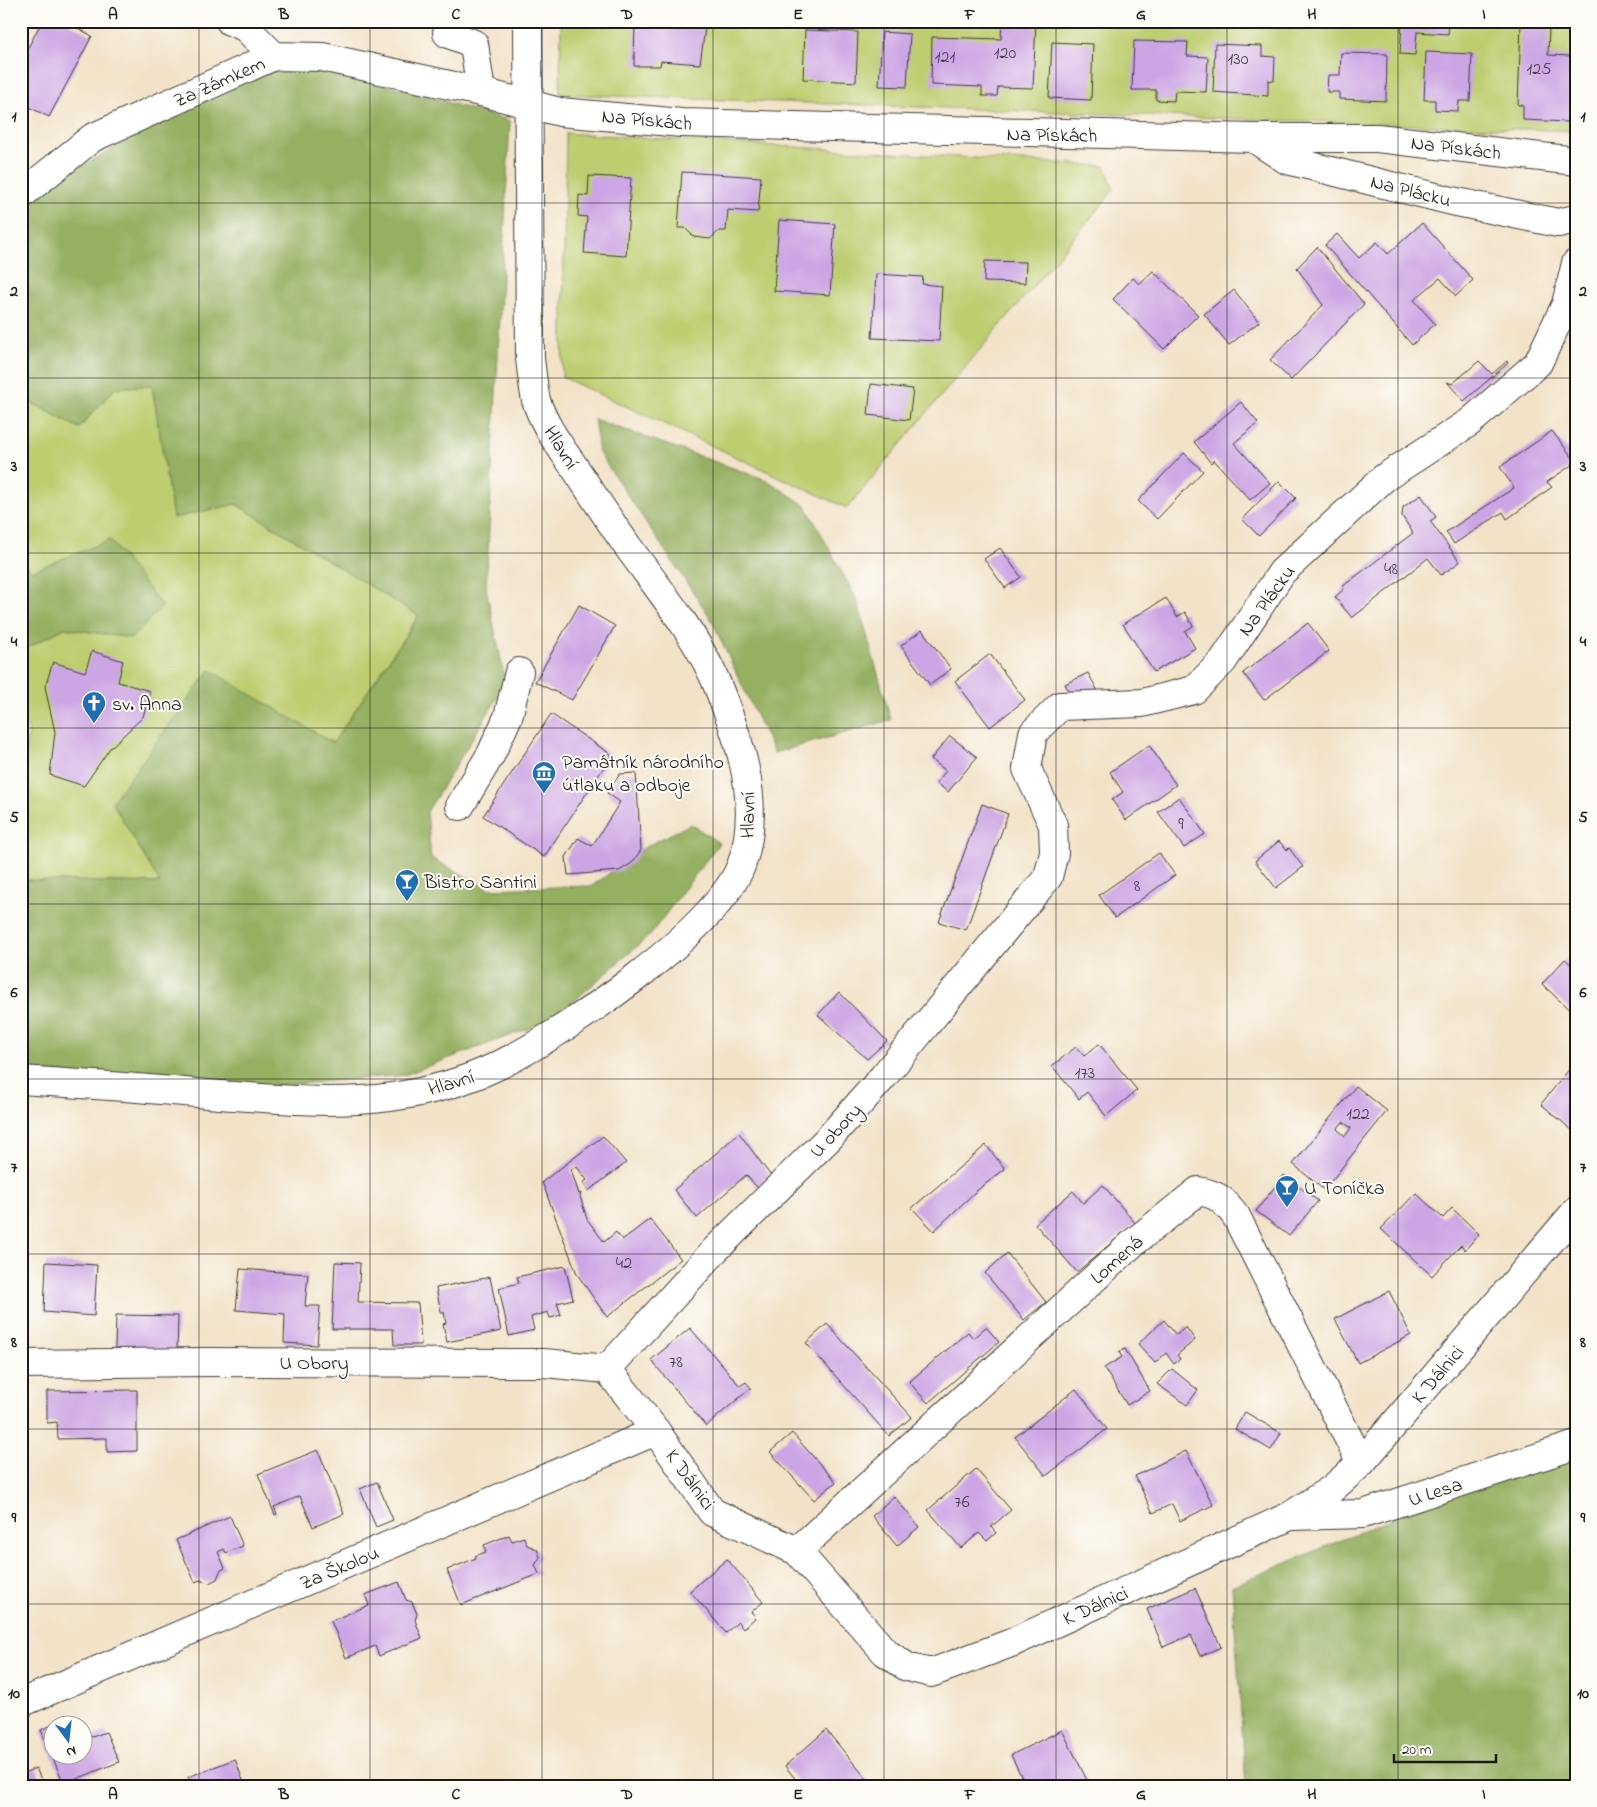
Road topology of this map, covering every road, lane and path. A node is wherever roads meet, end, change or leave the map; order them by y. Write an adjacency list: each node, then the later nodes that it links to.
1 (230, 21): 4 (street)
2 (528, 21): 6 (street, Hlavní)
3 (446, 33): 5 (street)
4 (274, 56): 5 (street, Za Zámkem); 9 (street, Za Zámkem)
5 (481, 92): 6 (street, Za Zámkem)
6 (528, 103): 7 (street, Na Pískách); 15 (street, Hlavní)
7 (1253, 138): 8 (street, Na Pískách); 10 (street, Na Plácku)
8 (1576, 161)
9 (21, 195)
10 (1576, 219)
11 (1576, 263): 14 (street, Na Plácku)
12 (519, 672): 13 (street)
13 (460, 806)
14 (1048, 877): 18 (street, U obory)
15 (21, 1080)
16 (1576, 1211): 21 (street, K Dálnici)
17 (21, 1364): 18 (street, U Obory)
18 (607, 1369): 19 (street, K Dálnici)
19 (656, 1431): 23 (street, K Dálnici); 24 (street, Za Školou)
20 (1576, 1445): 22 (street, U Lesa)
21 (1361, 1463): 22 (street, K Dálnici); 23 (street, Lomená)
22 (1290, 1516): 23 (street, K Dálnici)
23 (797, 1551)
24 (21, 1703)

